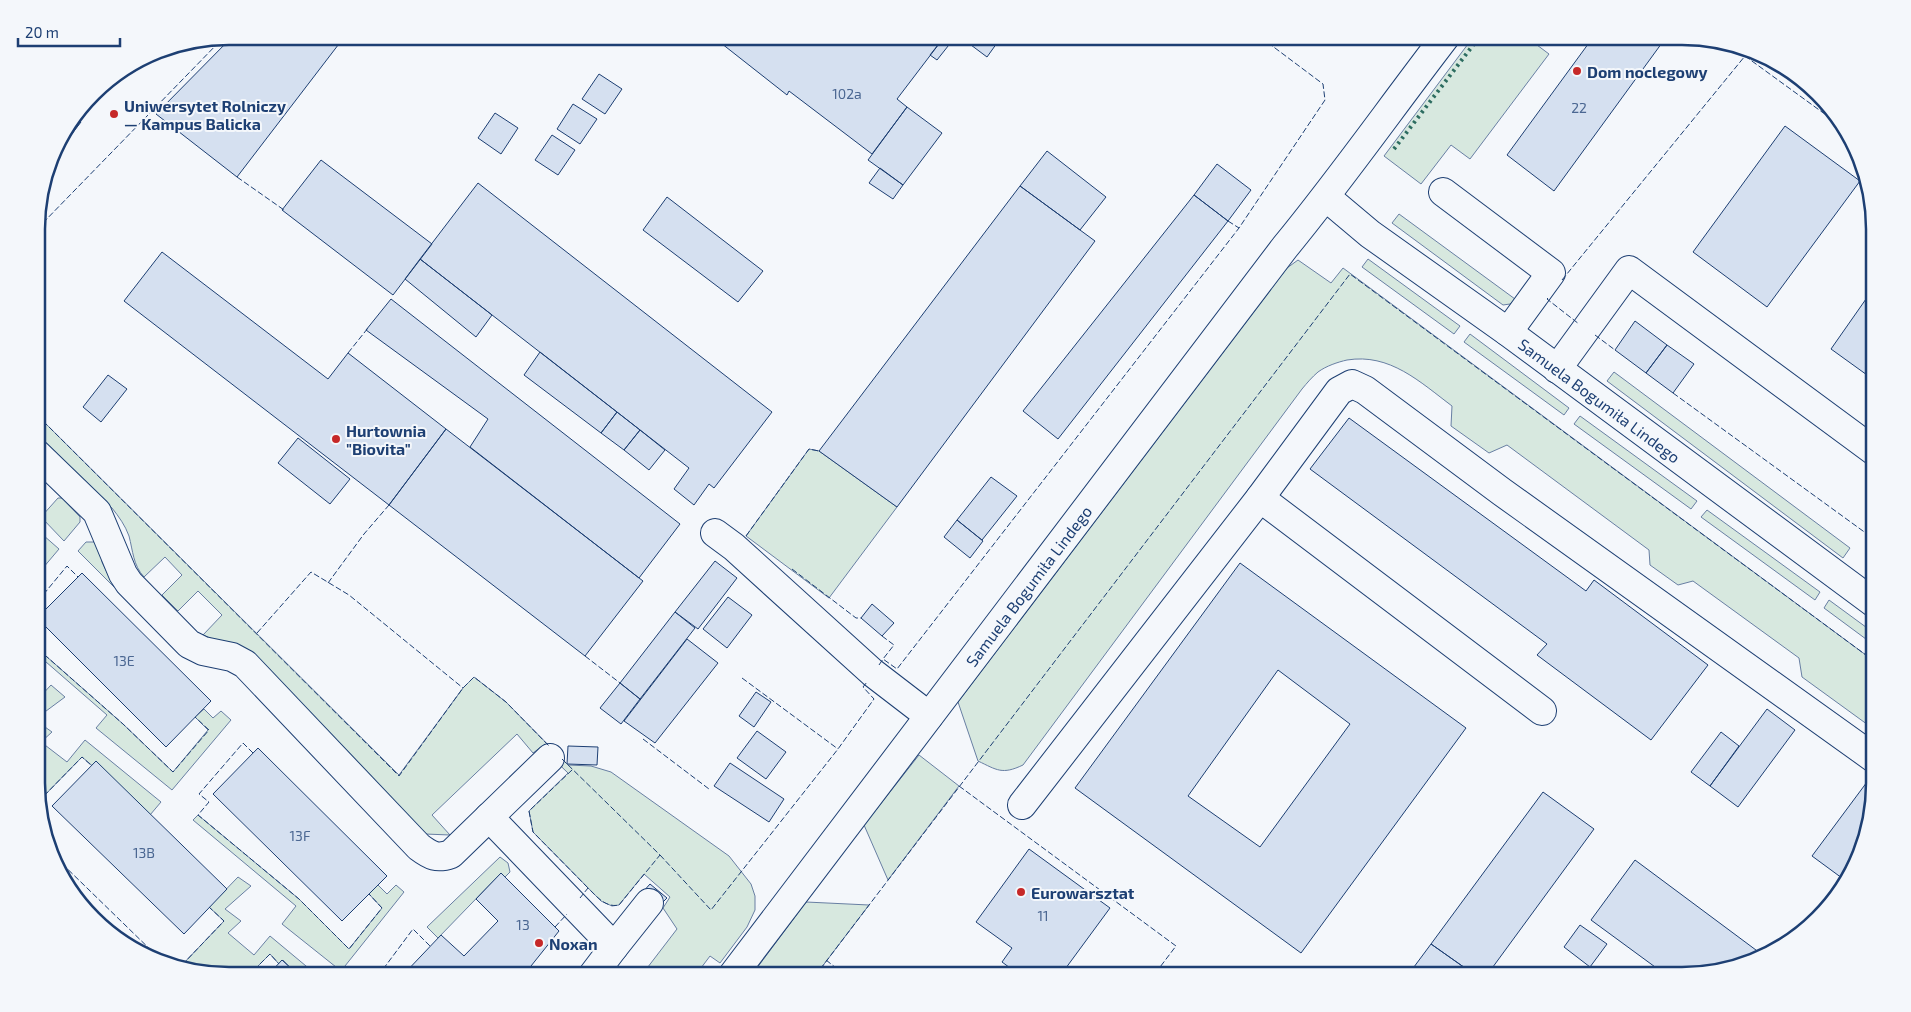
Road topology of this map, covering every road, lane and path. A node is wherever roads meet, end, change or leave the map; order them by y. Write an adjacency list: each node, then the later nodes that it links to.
1 (1439, 45): 3 (street, Samuela Bogumiła Lindego)
2 (1443, 192): 4 (street)
3 (1326, 198): 4 (street, Samuela Bogumiła Lindego); 12 (street, Samuela Bogumiła Lindego)
4 (1508, 332): 5 (street, Samuela Bogumiła Lindego)
5 (1557, 369): 6 (street); 10 (street, Samuela Bogumiła Lindego)
6 (1866, 445)
7 (45, 462): 16 (street)
8 (1260, 498): 11 (street); 13 (street); 15 (street)
9 (715, 533): 12 (street)
10 (1866, 597)
11 (1542, 711)
12 (929, 716): 20 (street, Samuela Bogumiła Lindego)
13 (1866, 753)
14 (550, 758): 16 (street)
15 (1022, 805)
16 (488, 817): 18 (street)
17 (649, 903): 18 (street)
18 (614, 947): 19 (street)
19 (599, 967)
20 (739, 967)

